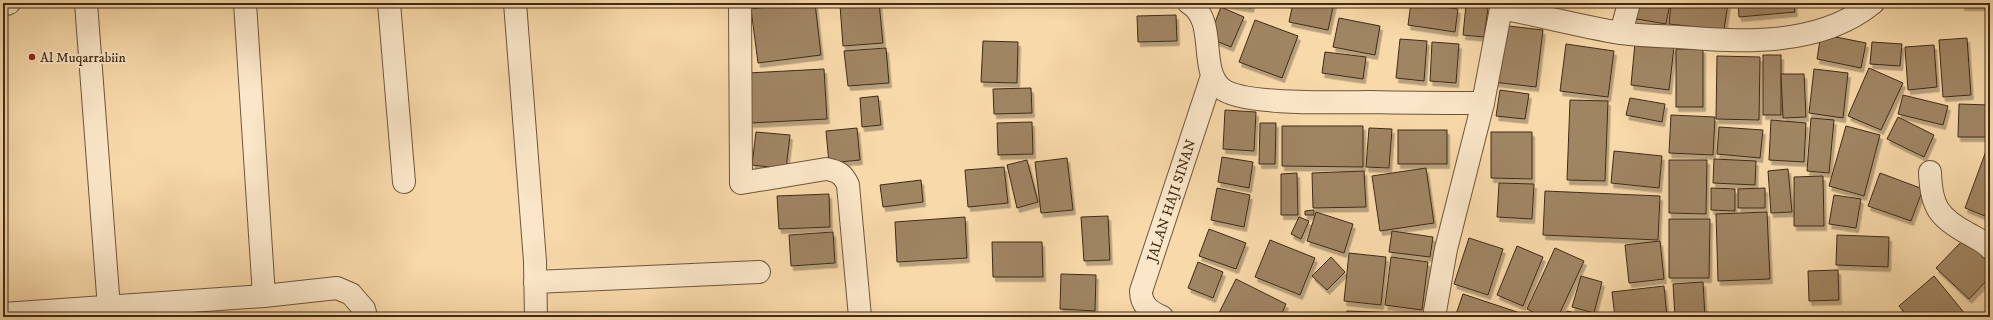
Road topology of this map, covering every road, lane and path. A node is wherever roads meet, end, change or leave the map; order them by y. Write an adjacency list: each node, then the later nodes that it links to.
1 (9, 3): 10 (street)
2 (86, 3): 21 (street)
3 (245, 3): 20 (street)
4 (389, 3): 16 (street)
5 (515, 3): 19 (street)
6 (740, 3): 25 (street)
7 (1189, 3): 13 (street)
8 (1629, 3): 12 (street)
9 (1873, 3): 12 (street)
10 (3, 5)
11 (1501, 5): 12 (street); 14 (street)
12 (1621, 34)
13 (1212, 76): 14 (street); 26 (street, JALAN HAJI SINAN)
14 (1483, 103): 27 (street)
15 (1930, 172): 17 (street)
16 (404, 182)
17 (1990, 248)
18 (759, 272): 19 (street)
19 (536, 282): 24 (street)
20 (264, 296): 21 (street); 23 (street)
21 (109, 308): 22 (street)
22 (3, 314)
23 (366, 317)
24 (536, 317)
25 (860, 317)
26 (1162, 317)
27 (1434, 317)

